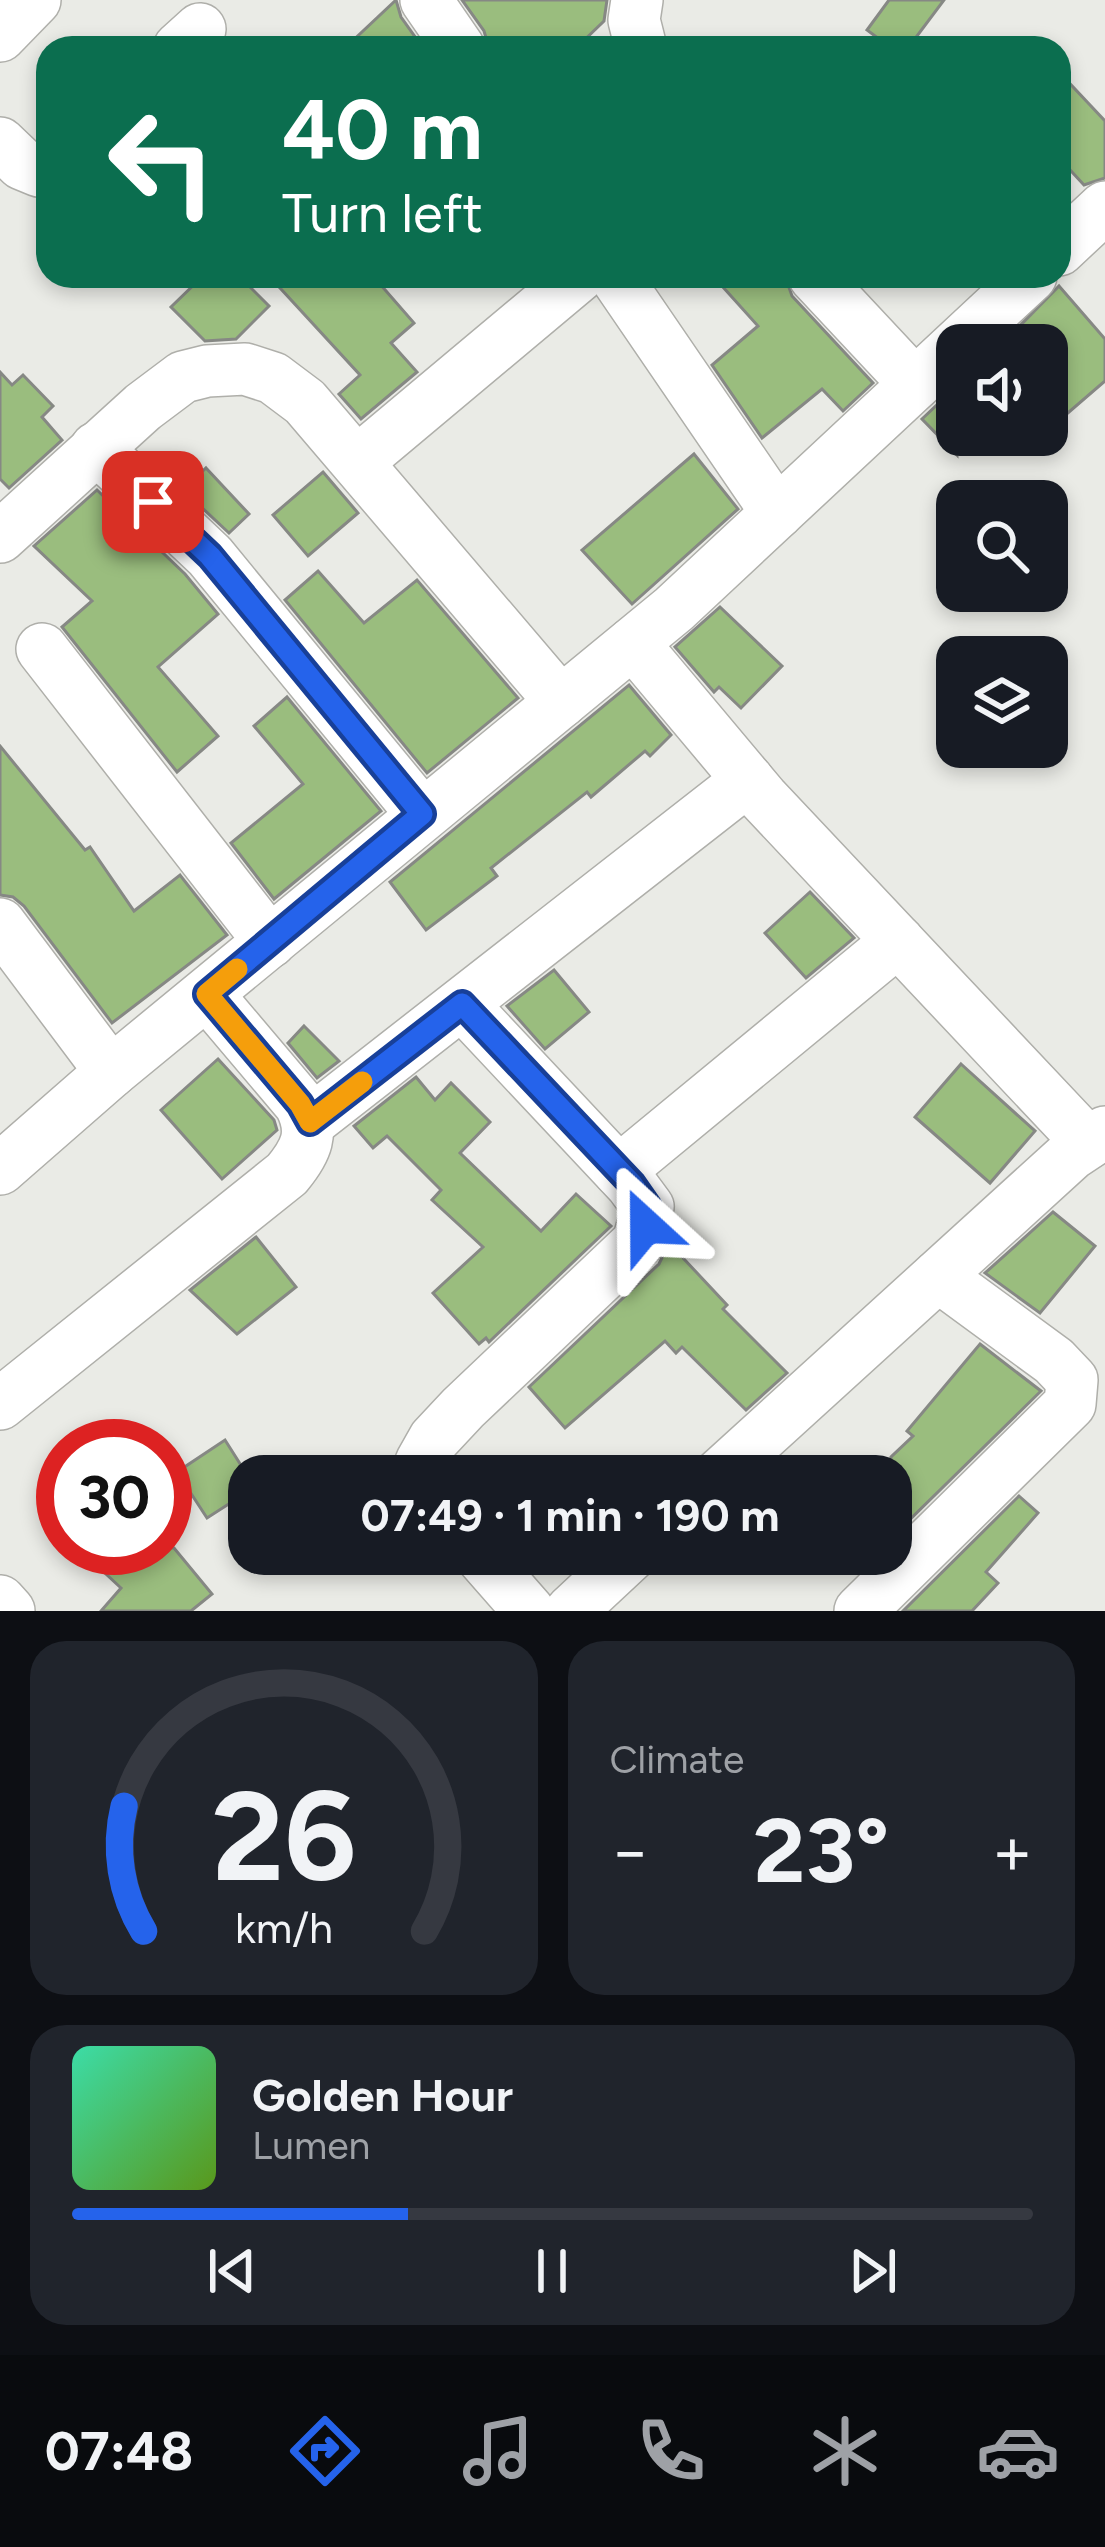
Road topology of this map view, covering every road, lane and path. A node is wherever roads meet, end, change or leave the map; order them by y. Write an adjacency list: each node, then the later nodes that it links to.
1 (35, 0): 4 (street)
2 (426, 0): 5 (street)
3 (637, 0): 6 (street)
4 (0, 36)
5 (451, 36)
6 (638, 36)
7 (0, 143): 8 (street)
8 (36, 170)
9 (1105, 207): 10 (street)
10 (1071, 239)
11 (565, 288): 17 (street)
12 (623, 288): 18 (street)
13 (825, 288): 15 (street)
14 (1018, 288): 15 (street)
15 (915, 384): 18 (street)
16 (96, 448): 17 (street); 19 (street); 24 (street)
17 (357, 462): 22 (street)
18 (776, 513): 20 (street)
19 (0, 537)
20 (633, 643): 22 (street); 23 (street)
21 (42, 649): 26 (street)
22 (561, 702): 24 (street)
23 (748, 780): 27 (street); 29 (street)
24 (422, 814): 26 (street)
25 (0, 924): 30 (street)
26 (270, 941): 28 (street)
27 (898, 941): 32 (street); 34 (street)
28 (207, 994): 30 (street); 31 (street)
29 (462, 1004): 31 (street); 34 (street)
30 (111, 1072): 33 (street)
31 (310, 1122): 36 (street)
32 (1096, 1138): 35 (street)
33 (0, 1169)
34 (619, 1171): 37 (street)
35 (938, 1276): 38 (street); 45 (street)
36 (0, 1404)
37 (425, 1455)
38 (741, 1455)
39 (497, 1575): 43 (street)
40 (610, 1575): 44 (street)
41 (0, 1601): 42 (street)
42 (9, 1611)
43 (529, 1611)
44 (571, 1611)
45 (860, 1611)

